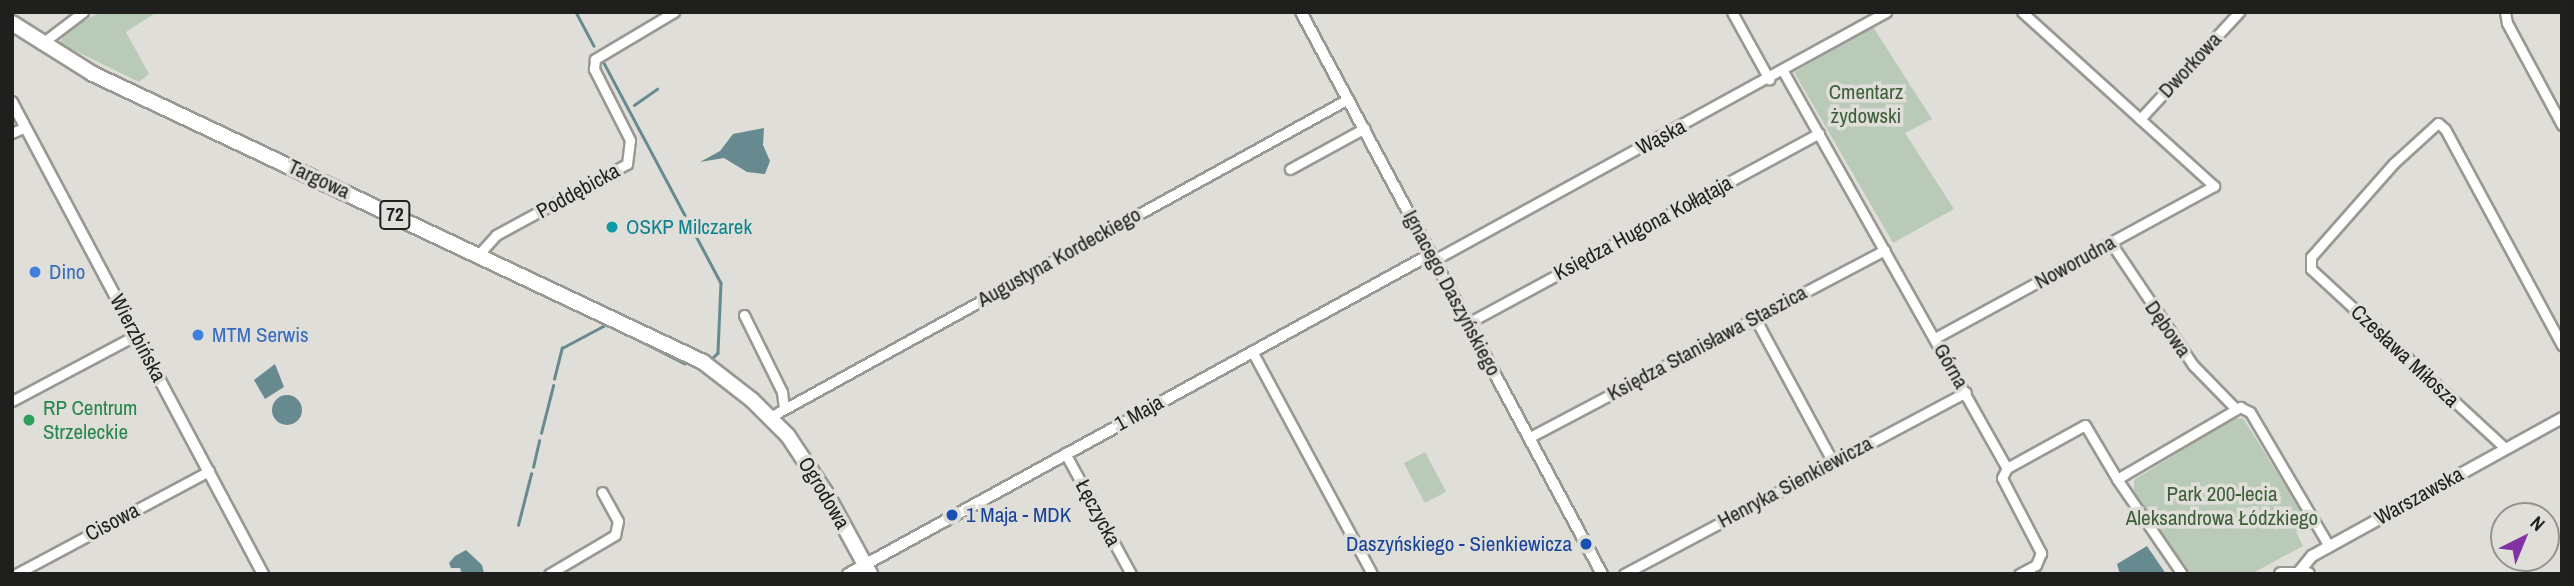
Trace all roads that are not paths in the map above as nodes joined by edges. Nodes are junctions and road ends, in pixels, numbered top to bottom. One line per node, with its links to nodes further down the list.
1 (83, 12): 10 (street)
2 (674, 12): 24 (street, Poddębicka)
3 (1301, 12): 13 (street, Ignacego Daszyńskiego)
4 (1732, 12): 12 (street)
5 (1886, 12): 11 (street, Wąska)
6 (2022, 12): 15 (street)
7 (2239, 12): 15 (street, Dworkowa)
8 (2505, 12): 16 (street)
9 (12, 23): 10 (main road, Targowa / 72)
10 (41, 44): 24 (main road, Targowa / 72)
11 (1783, 71): 12 (street, Wąska); 20 (street, Górna)
12 (1769, 79): 25 (street, Wąska)
13 (1348, 99): 18 (street, Ignacego Daszyńskiego); 35 (street, Augustyna Kordeckiego)
14 (12, 102): 17 (street, Wierzbińska)
15 (2140, 119): 22 (street, Noworudna)
16 (2562, 125)
17 (25, 127): 19 (street); 29 (street, Wierzbińska)
18 (1364, 128): 21 (street); 25 (street, Ignacego Daszyńskiego)
19 (12, 134)
20 (1819, 134): 23 (street, Górna); 28 (street, Księdza Hugona Kołłątaja)
21 (1290, 169)
22 (2111, 243): 30 (street, Noworudna); 36 (street, Dębowa)
23 (1885, 250): 27 (street, Księdza Stanisława Staszica); 30 (street, Górna)
24 (479, 254): 37 (main road, Targowa / 72)
25 (1432, 257): 28 (street, Ignacego Daszyńskiego); 32 (street, 1 Maja)
26 (744, 315): 35 (street)
27 (1755, 318): 39 (street, Księdza Stanisława Staszica); 42 (street)
28 (1468, 323): 39 (street, Ignacego Daszyńskiego)
29 (136, 335): 34 (street); 44 (street, Wierzbińska)
30 (1935, 338): 33 (street, Górna)
31 (2562, 345): 40 (street, Czesława Miłosza)
32 (1252, 351): 41 (street, 1 Maja); 55 (street)
33 (1966, 392): 42 (street, Henryka Sienkiewicza); 43 (street, Górna)
34 (12, 401)
35 (784, 408): 37 (street, Augustyna Kordeckiego)
36 (2235, 408): 45 (street); 47 (street, Dębowa)
37 (770, 417): 48 (main road, Ogrodowa / 72)
38 (2562, 418): 40 (street, Warszawska)
39 (1530, 437): 56 (street, Ignacego Daszyńskiego)
40 (2505, 448): 47 (street, Warszawska)
41 (1065, 453): 48 (street, 1 Maja); 54 (street, Łęczycka)
42 (1833, 461): 57 (street, Henryka Sienkiewicza)
43 (2007, 468): 45 (street); 58 (street, Górna)
44 (209, 471): 50 (street, Cisowa); 51 (street, Wierzbińska)
45 (2117, 479): 59 (street)
46 (602, 492): 52 (street)
47 (2329, 546): 49 (street, Warszawska)
48 (868, 569): 53 (street, 1 Maja)
49 (2304, 573): 60 (main road, Warszawska)
50 (16, 574)
51 (263, 574)
52 (549, 574)
53 (848, 574)
54 (1130, 574)
55 (1372, 574)
56 (1602, 574)
57 (1624, 574)
58 (2019, 574)
59 (2182, 574)
60 (2281, 574)

